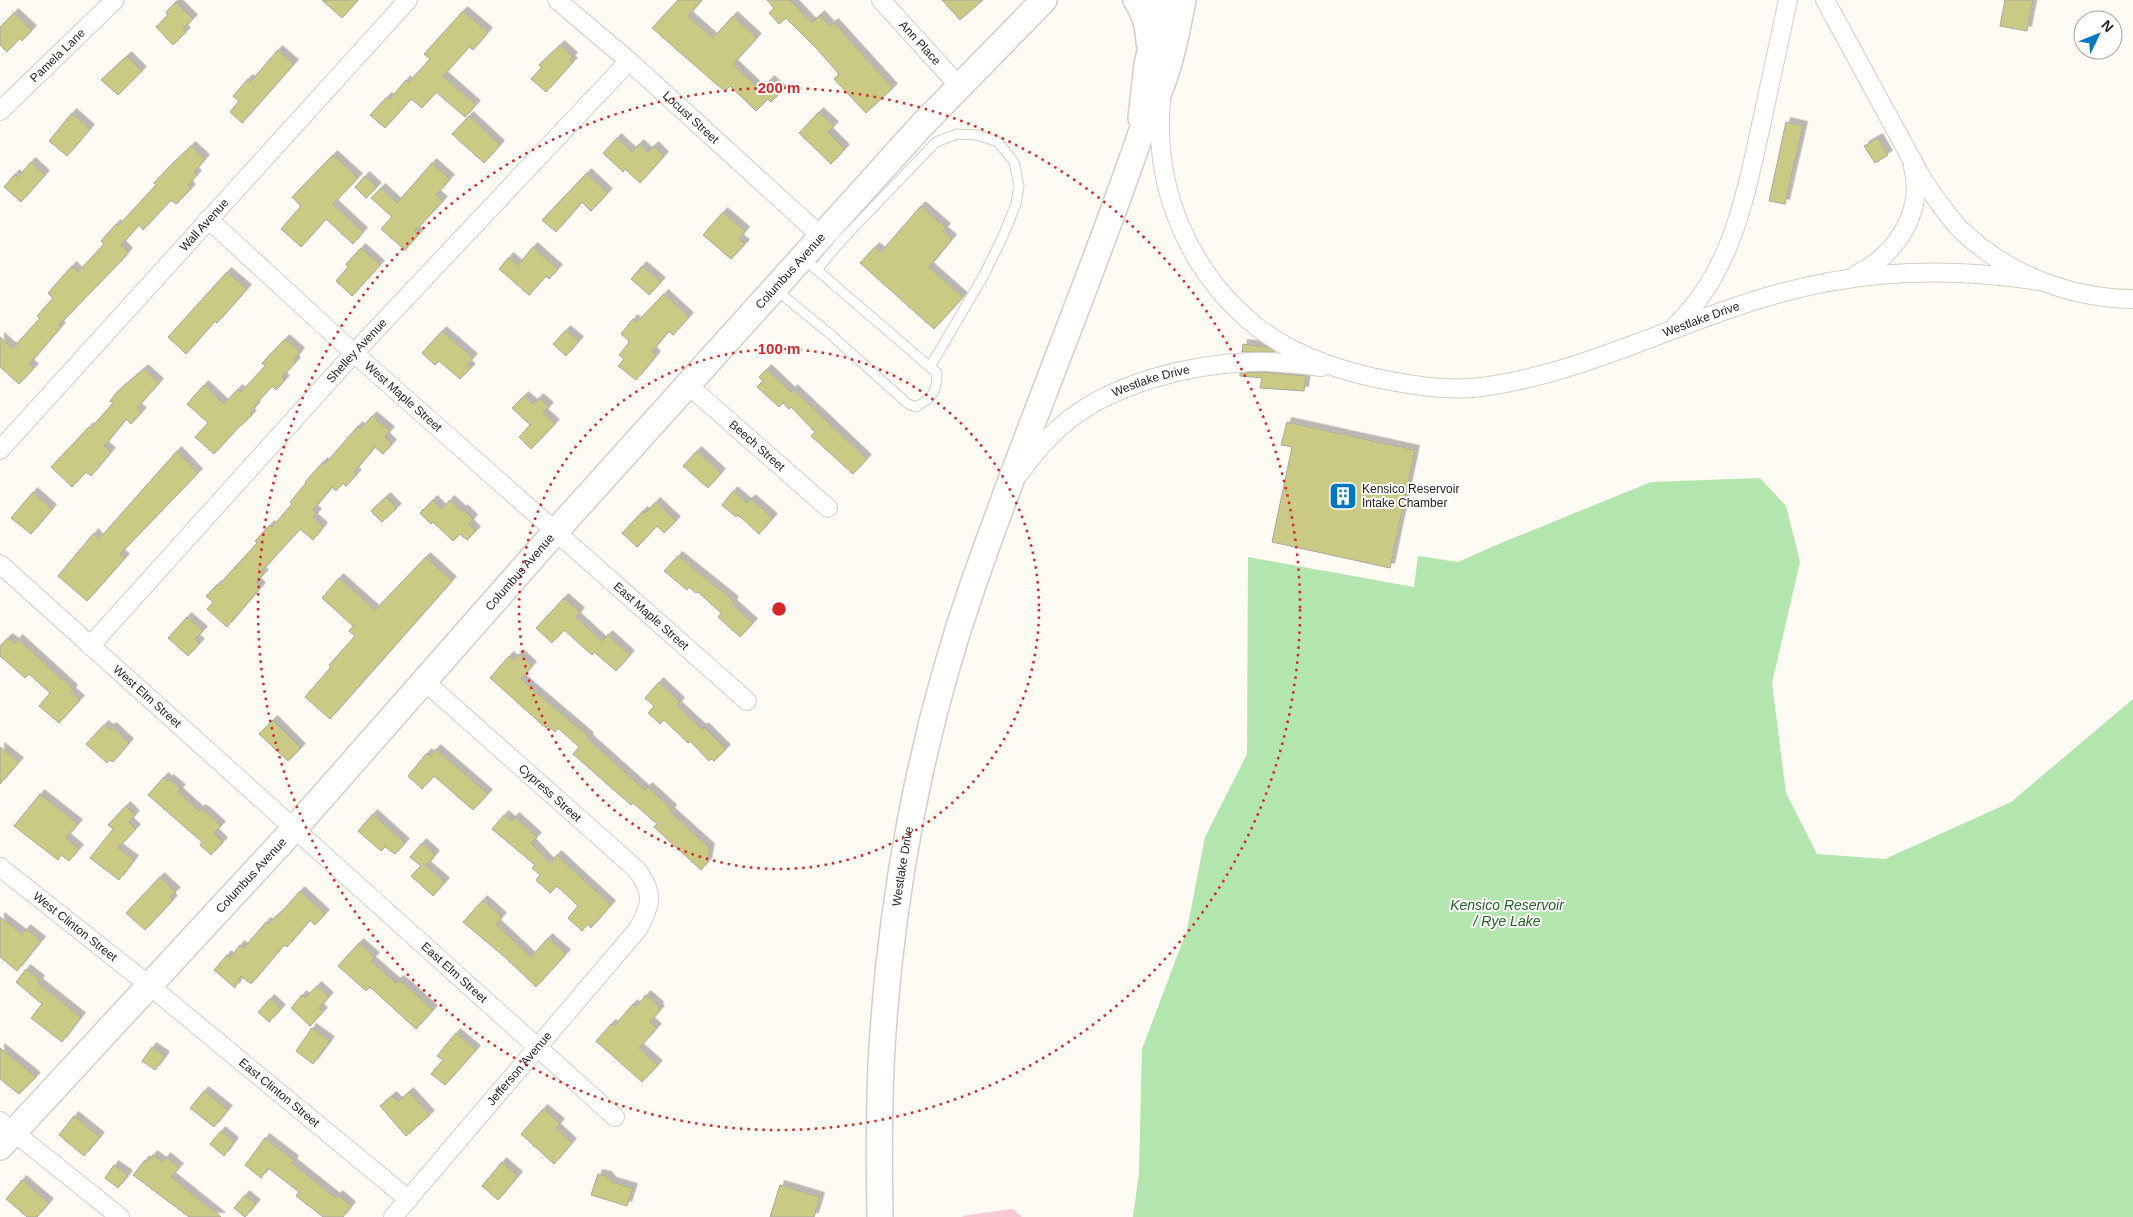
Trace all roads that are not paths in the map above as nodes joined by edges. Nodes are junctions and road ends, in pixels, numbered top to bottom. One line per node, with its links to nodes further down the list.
1 (115, 0): 15 (street, Pamela Lane)
2 (408, 0): 17 (street, Wall Avenue)
3 (557, 0): 12 (street, Locust Street)
4 (881, 0): 14 (street, Ann Place)
5 (1057, 0): 11 (street, Columbus Avenue)
6 (1136, 0): 13 (street)
7 (1163, 0): 13 (street)
8 (1184, 0): 13 (street)
9 (1788, 0): 24 (street)
10 (1825, 0): 16 (street, Westlake Drive)
11 (1036, 8): 14 (street, Columbus Avenue)
12 (629, 61): 18 (street, Locust Street); 25 (street, Shelley Avenue)
13 (1157, 67): 27 (street, Westlake Drive); 31 (street, Westlake Drive)
14 (959, 86): 18 (street, Columbus Avenue)
15 (0, 111)
16 (1908, 152): 20 (street); 21 (street, Westlake Drive)
17 (208, 219): 25 (street, West Maple Street); 29 (street, Wall Avenue)
18 (822, 237): 19 (street, Columbus Avenue)
19 (810, 264): 22 (street, Columbus Avenue); 26 (lane); 26 (lane)
20 (1852, 277): 21 (street, Westlake Drive); 24 (street, Westlake Drive)
21 (2039, 281): 23 (street, Westlake Drive)
22 (775, 289): 26 (lane); 28 (street, Columbus Avenue)
23 (2133, 299)
24 (1671, 330): 27 (street, Westlake Drive)
25 (354, 352): 32 (street, West Maple Street); 34 (street, Shelley Avenue)
26 (930, 367)
27 (1368, 377): 31 (street, Westlake Drive)
28 (688, 384): 30 (street, Beech Street); 32 (street, Columbus Avenue)
29 (0, 450)
30 (828, 508)
31 (995, 525): 47 (street, Westlake Drive)
32 (556, 531): 35 (street, Columbus Avenue); 36 (street, East Maple Street)
33 (0, 564): 34 (street, West Elm Street)
34 (90, 646): 37 (street, West Elm Street)
35 (423, 680): 37 (street, Columbus Avenue); 39 (street, Cypress Street)
36 (747, 701)
37 (294, 829): 40 (street, Columbus Avenue); 41 (street, East Elm Street)
38 (0, 867): 40 (street, West Clinton Street)
39 (644, 919): 41 (street, Jefferson Avenue)
40 (150, 986): 43 (street, Columbus Avenue); 44 (street, East Clinton Street)
41 (536, 1047): 42 (street, East Elm Street); 44 (street, Jefferson Avenue)
42 (615, 1117)
43 (5, 1134): 45 (street)
44 (408, 1199): 46 (street, Jefferson Avenue)
45 (120, 1217)
46 (393, 1217)
47 (880, 1217)

